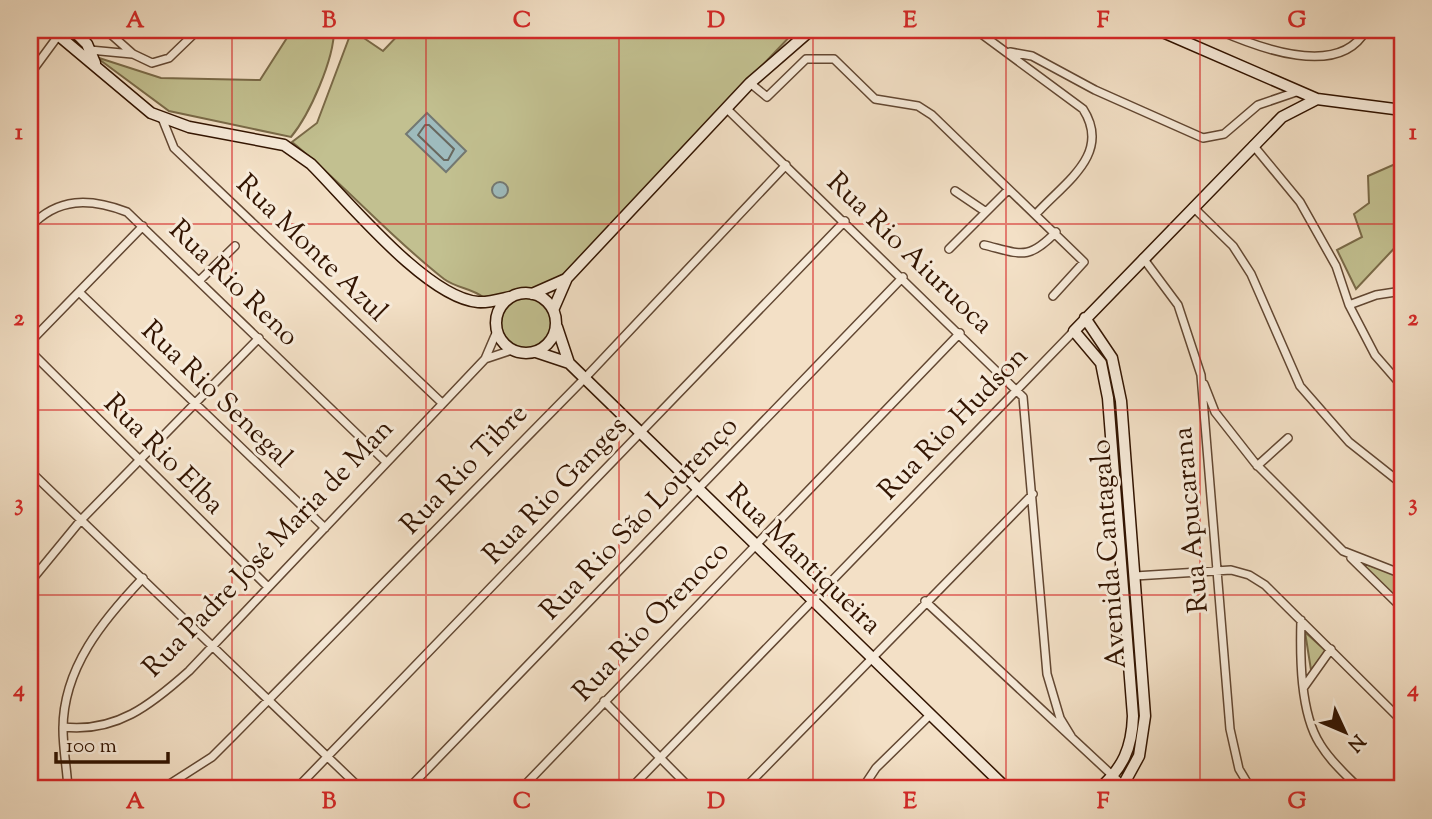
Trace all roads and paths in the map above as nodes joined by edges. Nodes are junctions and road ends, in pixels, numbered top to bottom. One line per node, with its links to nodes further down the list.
1 (73, 30): 10 (street)
2 (106, 30): 13 (street)
3 (198, 30): 13 (street)
4 (810, 30): 16 (street)
5 (976, 30): 12 (street)
6 (1158, 30): 17 (street)
7 (1218, 30): 8 (street)
8 (1366, 30)
9 (55, 33): 11 (street); 15 (street)
10 (90, 50): 11 (street); 13 (street); 14 (street)
11 (77, 52): 14 (street)
12 (1010, 52): 17 (street); 29 (street)
13 (133, 54)
14 (95, 63): 21 (street)
15 (30, 74)
16 (750, 83): 19 (street); 25 (street)
17 (1299, 91): 18 (street)
18 (1317, 99): 20 (street); 23 (street, Rua Rio Hudson)
19 (726, 108): 24 (street, Rua Rio Aiuruoca); 39 (street)
20 (1400, 110): 22 (street)
21 (162, 118): 46 (street); 67 (street, Rua Monte Azul)
22 (1402, 124)
23 (1253, 145): 27 (street, Rua Rio Hudson); 47 (street)
24 (786, 165): 30 (street, Rua Rio Aiuruoca); 63 (street, Rua Rio Tibre)
25 (1008, 190): 28 (street); 29 (street)
26 (955, 191): 28 (street)
27 (1193, 207): 37 (street, Rua Rio Hudson); 74 (street)
28 (986, 212): 36 (street)
29 (1036, 214): 33 (street)
30 (845, 221): 38 (street, Rua Rio Aiuruoca); 68 (street, Rua Rio Ganges)
31 (143, 226): 32 (street, Rua Rio Reno); 40 (street, Rua Rio Reno); 42 (street)
32 (30, 227)
33 (1056, 232): 34 (street); 44 (street)
34 (984, 245)
35 (235, 246): 40 (street)
36 (950, 249)
37 (1143, 258): 49 (street, Rua Rio Hudson); 62 (street, Rua Apucarana)
38 (903, 277): 54 (street, Rua Rio Aiuruoca); 75 (street, Rua Rio São Lourenço)
39 (566, 278): 43 (street); 48 (street)
40 (200, 281): 55 (street, Rua Rio Reno)
41 (1402, 291): 47 (street)
42 (79, 292): 56 (street); 66 (street, Rua Rio Senegal)
43 (531, 294): 45 (street); 48 (street)
44 (1054, 296)
45 (510, 297): 46 (street); 50 (street)
46 (478, 302): 50 (street)
47 (1349, 305): 64 (street)
48 (554, 308): 51 (street)
49 (1086, 318): 53 (street, Rua Rio Hudson); 83 (street, Avenida Cantagalo)
50 (496, 319): 52 (street)
51 (557, 325): 59 (street); 61 (street, Rua Mantiqueira)
52 (498, 331): 57 (street); 60 (street, Rua Padre José Maria de Man)
53 (1074, 331): 65 (street, Rua Rio Hudson); 103 (street, Avenida Cantagalo)
54 (960, 333): 65 (street, Rua Rio Aiuruoca); 79 (street, Rua Rio Orenoco)
55 (259, 338): 66 (street); 71 (street, Rua Rio Reno)
56 (30, 342)
57 (512, 350): 59 (street); 60 (street, Rua Padre José Maria de Man)
58 (30, 351): 70 (street, Rua Rio Elba)
59 (536, 352): 61 (street, Rua Mantiqueira)
60 (485, 359): 67 (street, Rua Padre José Maria de Man)
61 (569, 363): 63 (street, Rua Mantiqueira)
62 (1201, 375): 72 (street); 81 (street, Rua Apucarana)
63 (584, 378): 68 (street, Rua Mantiqueira); 95 (street, Rua Rio Tibre)
64 (1402, 386)
65 (1018, 390): 76 (street, Rua Rio Aiuruoca); 88 (street, Rua Rio Hudson)
66 (193, 403): 70 (street); 78 (street, Rua Rio Senegal)
67 (442, 403): 71 (street, Rua Padre José Maria de Man)
68 (640, 433): 75 (street, Rua Mantiqueira); 101 (street, Rua Rio Ganges)
69 (1288, 438): 72 (street)
70 (138, 460): 77 (street); 86 (street, Rua Rio Elba)
71 (386, 462): 78 (street, Rua Padre José Maria de Man)
72 (1257, 466): 80 (street)
73 (30, 471): 77 (street)
74 (1402, 484)
75 (697, 491): 79 (street, Rua Mantiqueira); 109 (street, Rua Rio São Lourenço)
76 (1033, 494): 87 (street); 100 (street, Rua Rio Aiuruoca)
77 (81, 520): 84 (street); 85 (street)
78 (325, 528): 86 (street, Rua Padre José Maria de Man)
79 (756, 546): 88 (street, Rua Mantiqueira); 96 (street, Rua Rio Orenoco)
80 (1343, 551): 82 (street); 89 (street)
81 (1219, 571): 83 (street); 90 (street); 117 (street, Rua Apucarana)
82 (1402, 574)
83 (1135, 576): 104 (street, Avenida Cantagalo)
84 (143, 578): 91 (street); 99 (street)
85 (30, 582)
86 (268, 587): 91 (street, Rua Padre José Maria de Man)
87 (925, 601): 93 (street); 100 (street)
88 (813, 603): 93 (street, Rua Mantiqueira); 102 (street, Rua Rio Hudson)
89 (1402, 608)
90 (1301, 620): 92 (street); 94 (street)
91 (213, 647): 95 (street); 99 (street, Rua Padre José Maria de Man)
92 (1331, 649): 94 (street); 98 (street)
93 (872, 658): 97 (street, Rua Mantiqueira); 113 (street)
94 (1304, 688): 118 (street)
95 (268, 701): 101 (street); 106 (street, Rua Rio Tibre)
96 (604, 701): 102 (street); 110 (street, Rua Rio Orenoco)
97 (929, 716): 114 (street); 115 (street, Rua Mantiqueira)
98 (1402, 721)
99 (63, 727): 105 (street)
100 (1071, 736): 103 (street)
101 (329, 758): 107 (street, Rua Rio Ganges); 108 (street)
102 (660, 758): 111 (street, Rua Rio Hudson); 112 (street)
103 (1114, 776): 104 (street); 116 (street, Avenida Cantagalo)
104 (1124, 788)
105 (68, 789)
106 (162, 789)
107 (296, 789)
108 (361, 789)
109 (408, 789)
110 (521, 789)
111 (630, 789)
112 (691, 789)
113 (744, 789)
114 (862, 789)
115 (1007, 789)
116 (1099, 789)
117 (1251, 789)
118 (1360, 789)

